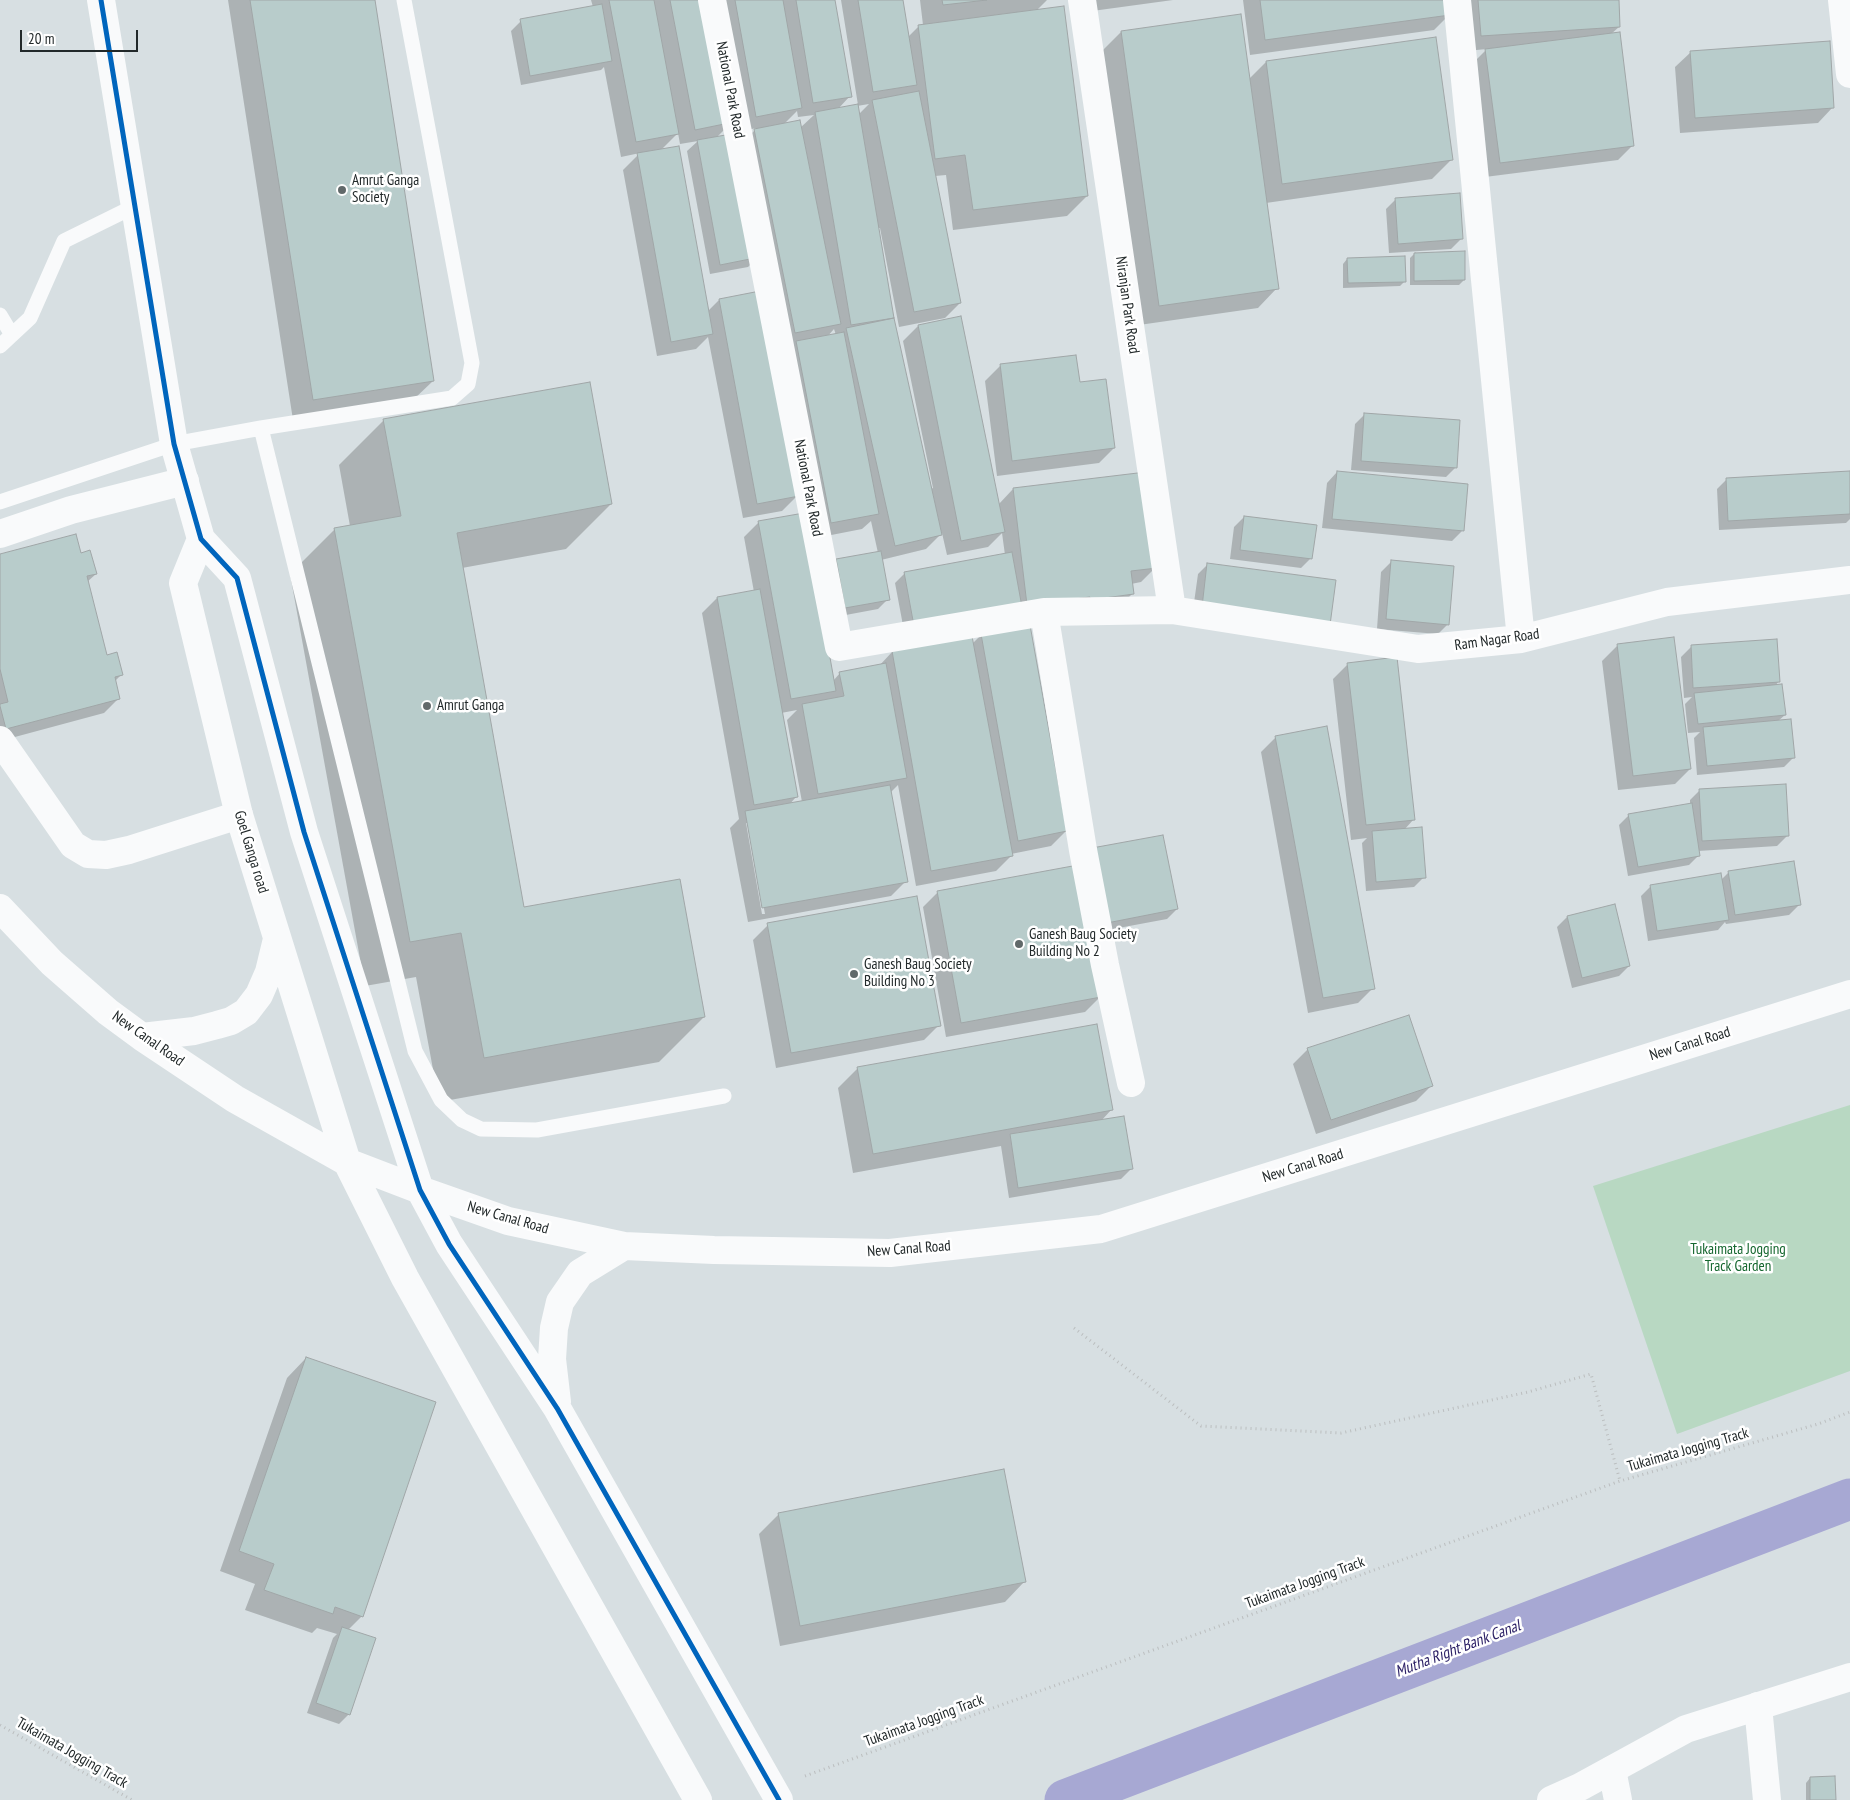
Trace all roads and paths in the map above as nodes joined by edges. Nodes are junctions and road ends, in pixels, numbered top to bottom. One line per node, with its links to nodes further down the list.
1 (101, 0): 8 (street)
2 (404, 0): 12 (lane)
3 (712, 0): 20 (street, National Park Road)
4 (1082, 0): 19 (street, Niranjan Park Road)
5 (1457, 0): 21 (street)
6 (1842, 0): 7 (street)
7 (1850, 74)
8 (135, 206): 10 (lane); 13 (street)
9 (0, 315): 10 (lane)
10 (12, 335): 11 (lane)
11 (0, 346)
12 (261, 428): 13 (lane); 29 (lane)
13 (174, 444): 14 (street); 15 (lane)
14 (185, 480): 16 (street); 17 (street)
15 (0, 502)
16 (0, 534)
17 (201, 539): 23 (street, Goel Ganga road); 31 (street)
18 (1850, 580): 21 (street, Ram Nagar Road)
19 (1172, 610): 20 (street, National Park Road); 21 (street, Ram Nagar Road)
20 (1044, 612): 28 (street)
21 (1521, 639)
22 (0, 740): 23 (street)
23 (239, 815): 25 (street, Goel Ganga road)
24 (0, 908): 27 (street, New Canal Road)
25 (277, 938): 27 (street); 30 (street, Goel Ganga road)
26 (1850, 994): 32 (street, New Canal Road)
27 (142, 1037): 30 (street, New Canal Road)
28 (1131, 1083)
29 (724, 1096)
30 (347, 1162): 31 (street, New Canal Road); 43 (street, Goel Ganga road)
31 (420, 1190): 32 (street, New Canal Road); 34 (street)
32 (624, 1246): 34 (street)
33 (1074, 1328): 36 (path)
34 (557, 1408): 41 (street)
35 (1850, 1412): 36 (path, Tukaimata Jogging Track)
36 (1620, 1481): 41 (path, Tukaimata Jogging Track)
37 (1850, 1677): 38 (street)
38 (1758, 1706): 40 (street); 46 (street)
39 (0, 1724): 42 (path, Tukaimata Jogging Track)
40 (1612, 1770): 44 (street); 45 (street)
41 (776, 1794)
42 (132, 1800)
43 (698, 1800)
44 (1551, 1800)
45 (1618, 1800)
46 (1768, 1800)

